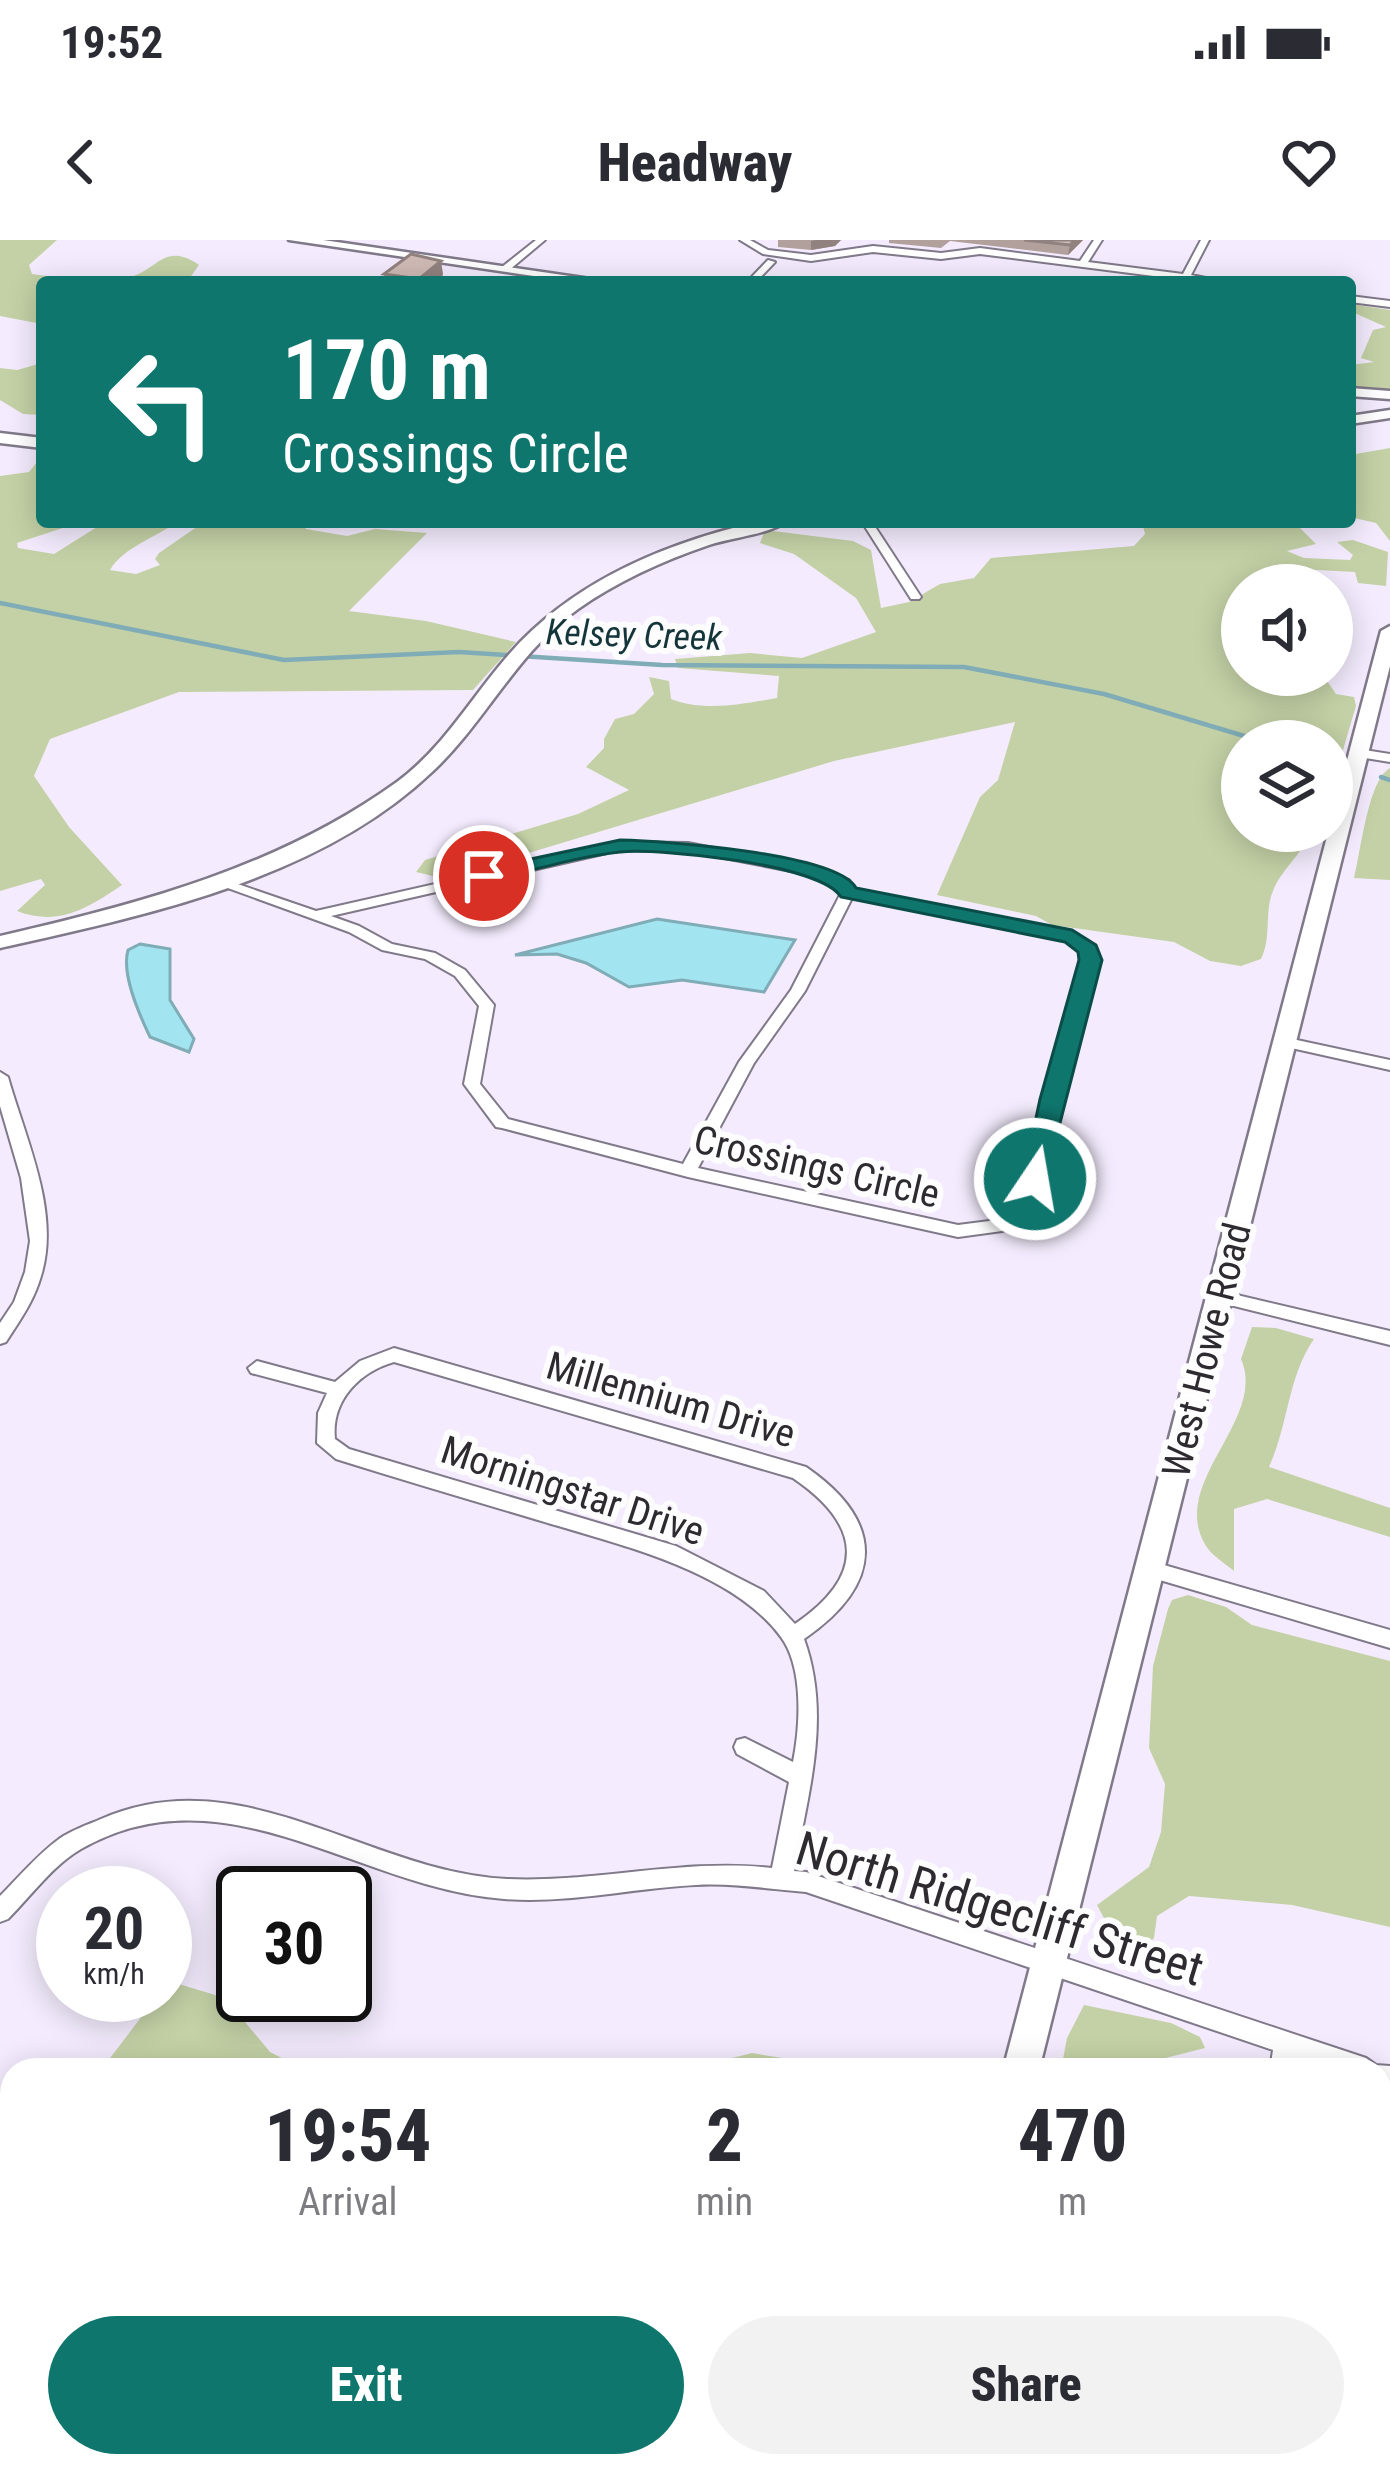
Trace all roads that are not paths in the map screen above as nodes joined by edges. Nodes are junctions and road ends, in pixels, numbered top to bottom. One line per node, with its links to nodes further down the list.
1 (295, 240): 9 (street)
2 (541, 240): 9 (street)
3 (744, 240): 8 (street)
4 (1098, 240): 8 (street)
5 (1205, 240): 13 (street)
6 (771, 262): 11 (street)
7 (784, 264): 12 (street)
8 (1083, 264): 13 (street)
9 (505, 268): 10 (street)
10 (562, 276)
11 (757, 276)
12 (772, 276)
13 (1186, 276)
14 (1356, 300): 15 (street)
15 (1390, 304)
16 (1356, 392): 17 (street)
17 (1390, 395)
18 (1390, 414): 19 (street)
19 (1356, 419)
20 (0, 439): 21 (street)
21 (36, 442)
22 (734, 528): 28 (street)
23 (872, 528): 24 (street)
24 (915, 597)
25 (1390, 631): 26 (street, West Howe Road)
26 (1358, 753): 27 (street); 32 (street, West Howe Road)
27 (1390, 758)
28 (221, 883): 30 (street, Crossings Circle); 31 (street)
29 (848, 893): 30 (street, Crossings Circle); 35 (street); 35 (street, Crossings Circle)
30 (313, 916): 35 (street, Crossings Circle)
31 (0, 942)
32 (1283, 1042): 33 (street); 36 (street, West Howe Road)
33 (1390, 1065)
34 (0, 1077): 37 (street)
35 (688, 1171)
36 (1220, 1297): 38 (street); 41 (street, West Howe Road)
37 (0, 1337)
38 (1390, 1339)
39 (257, 1369): 40 (street)
40 (340, 1390): 42 (street, Morningstar Drive); 42 (street, Millennium Drive)
41 (1150, 1569): 43 (street); 48 (street, West Howe Road)
42 (793, 1636): 45 (street)
43 (1390, 1639)
44 (745, 1747): 45 (street)
45 (800, 1777): 46 (street)
46 (781, 1880): 47 (street, North Ridgecliff Street); 48 (street, North Ridgecliff Street)
47 (0, 1911)
48 (1048, 1964): 49 (street, North Ridgecliff Street); 50 (street, West Howe Road)
49 (1286, 2043): 51 (street); 52 (street, North Ridgecliff Street)
50 (1024, 2058)
51 (1284, 2058)
52 (1330, 2058)

